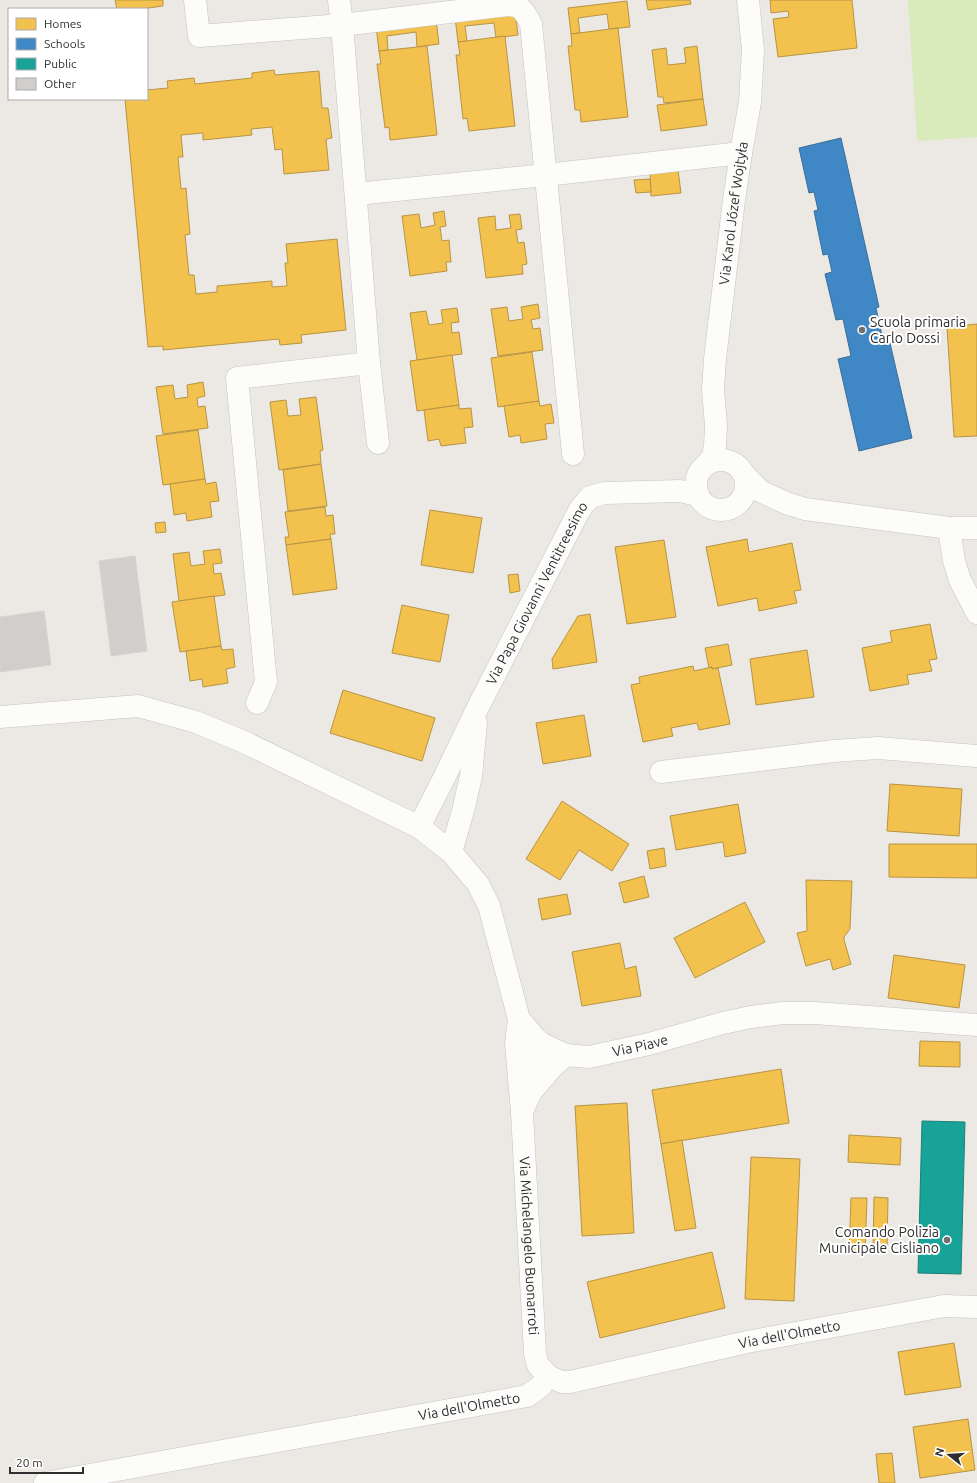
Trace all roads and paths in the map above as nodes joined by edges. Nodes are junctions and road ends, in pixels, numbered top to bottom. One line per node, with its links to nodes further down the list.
1 (195, 0): 5 (street)
2 (339, 0): 5 (street)
3 (748, 0): 6 (street, Via Karol Józef Wojtyła)
4 (528, 3): 5 (street); 7 (street)
5 (342, 25): 8 (street)
6 (741, 153): 7 (street); 10 (street, Via Karol Józef Wojtyła)
7 (546, 175): 8 (street); 12 (street)
8 (356, 194): 9 (street)
9 (369, 363): 11 (street); 20 (street)
10 (716, 426): 13 (street, Via Karol Józef Wojtyła); 14 (street, Via Karol Józef Wojtyła)
11 (378, 443)
12 (573, 454)
13 (737, 467): 14 (street); 15 (street); 16 (street)
14 (695, 482): 15 (street); 21 (street, Via Papa Giovanni Ventitreesimo)
15 (743, 498): 16 (street)
16 (786, 503): 17 (street)
17 (949, 528): 18 (street); 19 (street)
18 (977, 528)
19 (977, 613)
20 (257, 703)
21 (478, 707): 25 (street, Via Papa Giovanni Ventitreesimo); 26 (street, Via Papa Giovanni Ventitreesimo)
22 (0, 717): 25 (street, Via Piave)
23 (977, 756): 24 (street)
24 (661, 772)
25 (426, 832): 26 (street, Via Piave)
26 (451, 852): 27 (street, Via Piave)
27 (519, 1019): 29 (street, Via Piave); 31 (street, Via Michelangelo Buonarroti)
28 (977, 1025): 30 (street, Via Piave)
29 (536, 1038): 30 (street, Via Piave); 31 (street, Via Michelangelo Buonarroti)
30 (566, 1055): 31 (street)
31 (526, 1102): 33 (street, Via Michelangelo Buonarroti)
32 (977, 1307): 33 (street, Via dell'Olmetto)
33 (548, 1376): 34 (street, Via dell'Olmetto)
34 (45, 1483)

